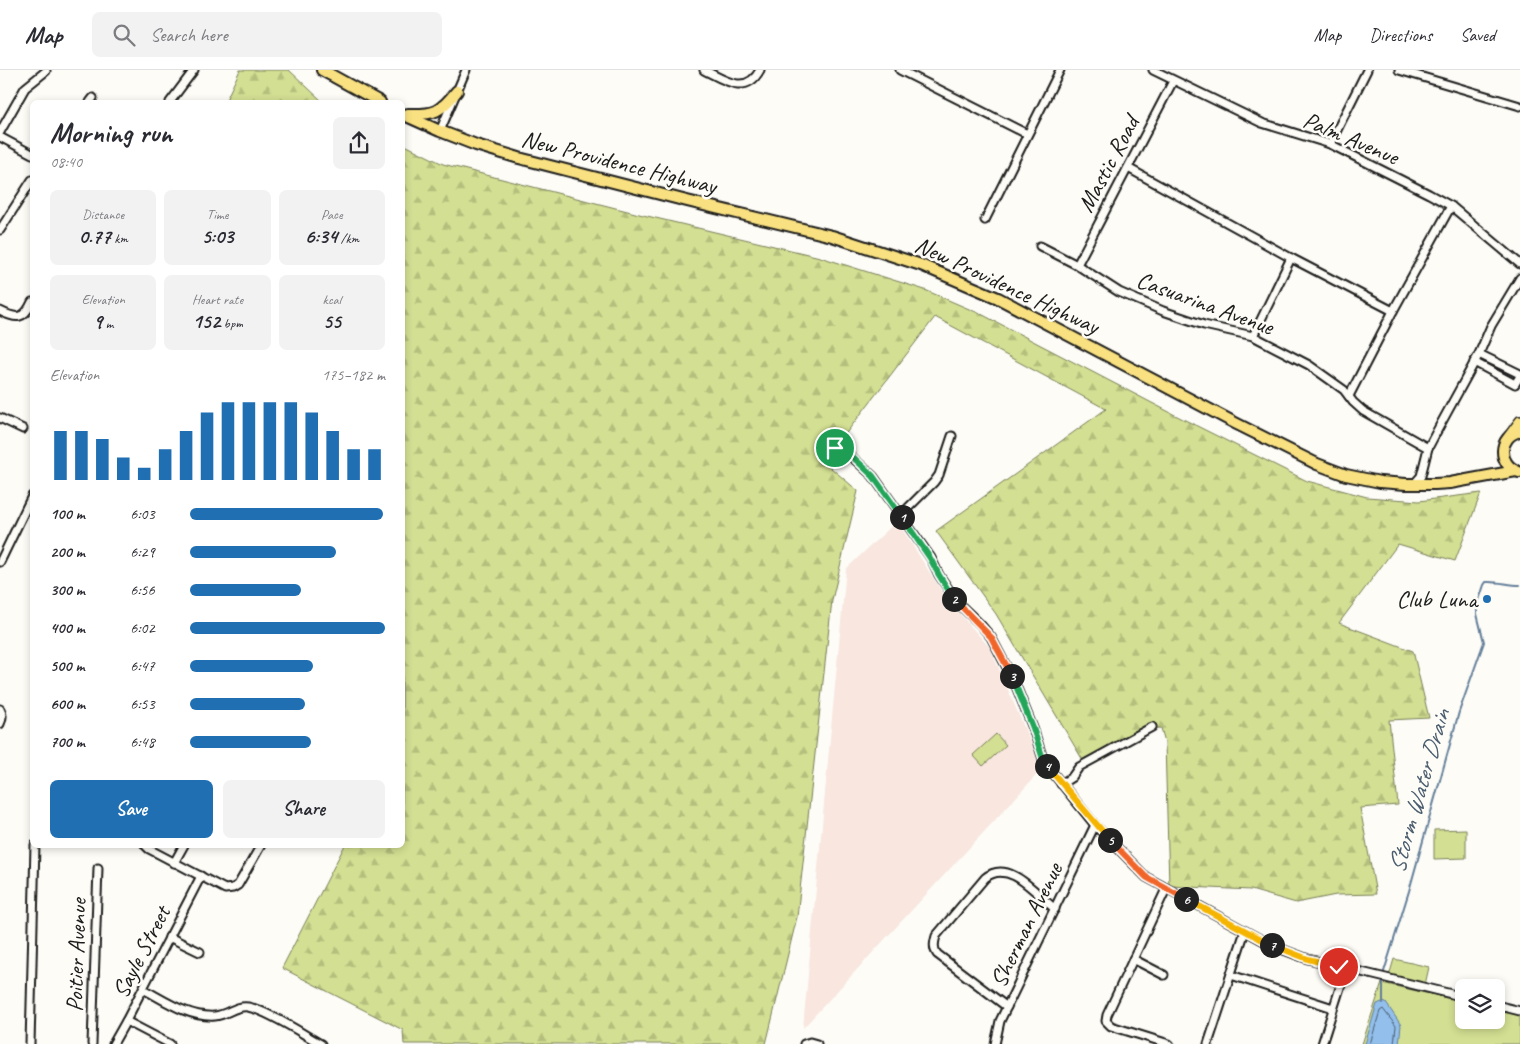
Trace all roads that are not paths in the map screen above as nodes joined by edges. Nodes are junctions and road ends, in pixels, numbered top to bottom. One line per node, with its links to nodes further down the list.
1 (194, 70): 14 (street)
2 (322, 70): 15 (highway)
3 (466, 70): 13 (street)
4 (704, 70): 5 (street)
5 (760, 70)
6 (900, 70): 21 (street)
7 (1060, 70): 21 (street)
8 (1153, 70): 12 (street, Palm Avenue)
9 (1367, 70): 23 (street)
10 (1399, 70): 16 (street)
11 (46, 71): 20 (street)
12 (1174, 81): 23 (street, Palm Avenue); 25 (street, Mastic Road)
13 (456, 91): 17 (highway); 19 (street)
14 (172, 100)
15 (376, 100)
16 (1520, 106)
17 (405, 114)
18 (405, 115): 19 (highway, New Providence Highway)
19 (440, 131): 55 (highway, New Providence Highway)
20 (0, 132)
21 (1027, 134): 28 (street)
22 (0, 137): 24 (street)
23 (1330, 144): 27 (street, Palm Avenue)
24 (30, 153)
25 (1128, 168): 31 (street); 33 (street, Mastic Road)
26 (30, 183): 29 (street)
27 (1450, 206): 32 (street, Palm Avenue); 37 (street)
28 (985, 220)
29 (0, 230)
30 (1040, 246): 33 (street, Casuarina Avenue)
31 (1291, 258): 37 (street); 38 (street)
32 (1520, 264)
33 (1077, 265): 38 (street, Casuarina Avenue)
34 (1520, 278): 39 (street)
35 (30, 306): 36 (street)
36 (0, 311)
37 (1393, 311): 42 (street)
38 (1253, 336): 42 (street, Casuarina Avenue)
39 (1479, 354): 40 (street); 41 (street)
40 (1474, 362): 41 (street); 50 (street)
41 (1520, 375)
42 (1349, 396): 50 (street, Casuarina Avenue)
43 (0, 418): 45 (street)
44 (1520, 421): 48 (main road)
45 (22, 429)
46 (1520, 431): 48 (highway)
47 (952, 436): 58 (street)
48 (1509, 436): 51 (highway)
49 (835, 448): 58 (street)
50 (1428, 448): 53 (street)
51 (1503, 458): 52 (highway); 54 (highway, New Providence Highway)
52 (1518, 471): 54 (highway, New Providence Highway)
53 (1421, 476): 55 (street); 56 (street)
54 (1465, 481): 56 (highway, New Providence Highway)
55 (1414, 484): 56 (highway, New Providence Highway)
56 (1429, 484)
57 (30, 500): 59 (street)
58 (901, 515): 63 (street)
59 (0, 562)
60 (0, 709): 61 (street)
61 (0, 724)
62 (1152, 727): 63 (street)
63 (1061, 784): 64 (street)
64 (1095, 825): 72 (street); 73 (street, Sherman Avenue)
65 (36, 848): 88 (street)
66 (147, 848): 69 (street)
67 (182, 848): 69 (street)
68 (259, 848): 71 (street)
69 (174, 863): 71 (street)
70 (98, 868): 89 (street, Poitier Avenue)
71 (201, 876): 75 (street, Sayle Street)
72 (1166, 889): 74 (street); 77 (street)
73 (1054, 909): 83 (street, Sherman Avenue); 83 (street)
74 (1245, 931): 78 (street); 80 (street)
75 (169, 937): 76 (street); 81 (street, Sayle Street)
76 (200, 952)
77 (1133, 959): 79 (street); 96 (street)
78 (1346, 968): 82 (street); 85 (street)
79 (1164, 975)
80 (1231, 975): 85 (street); 97 (street)
81 (143, 989): 87 (street, Sayle Street); 92 (street)
82 (1455, 995)
83 (1007, 1007): 95 (street, Sherman Avenue)
84 (1505, 1007): 86 (street)
85 (1333, 1008): 98 (street)
86 (1520, 1011)
87 (126, 1021): 90 (street, Sayle Street); 91 (street)
88 (30, 1044)
89 (92, 1044)
90 (113, 1044)
91 (170, 1044)
92 (321, 1044)
93 (804, 1044): 94 (street)
94 (817, 1044)
95 (995, 1044)
96 (1169, 1044)
97 (1208, 1044)
98 (1322, 1044)

